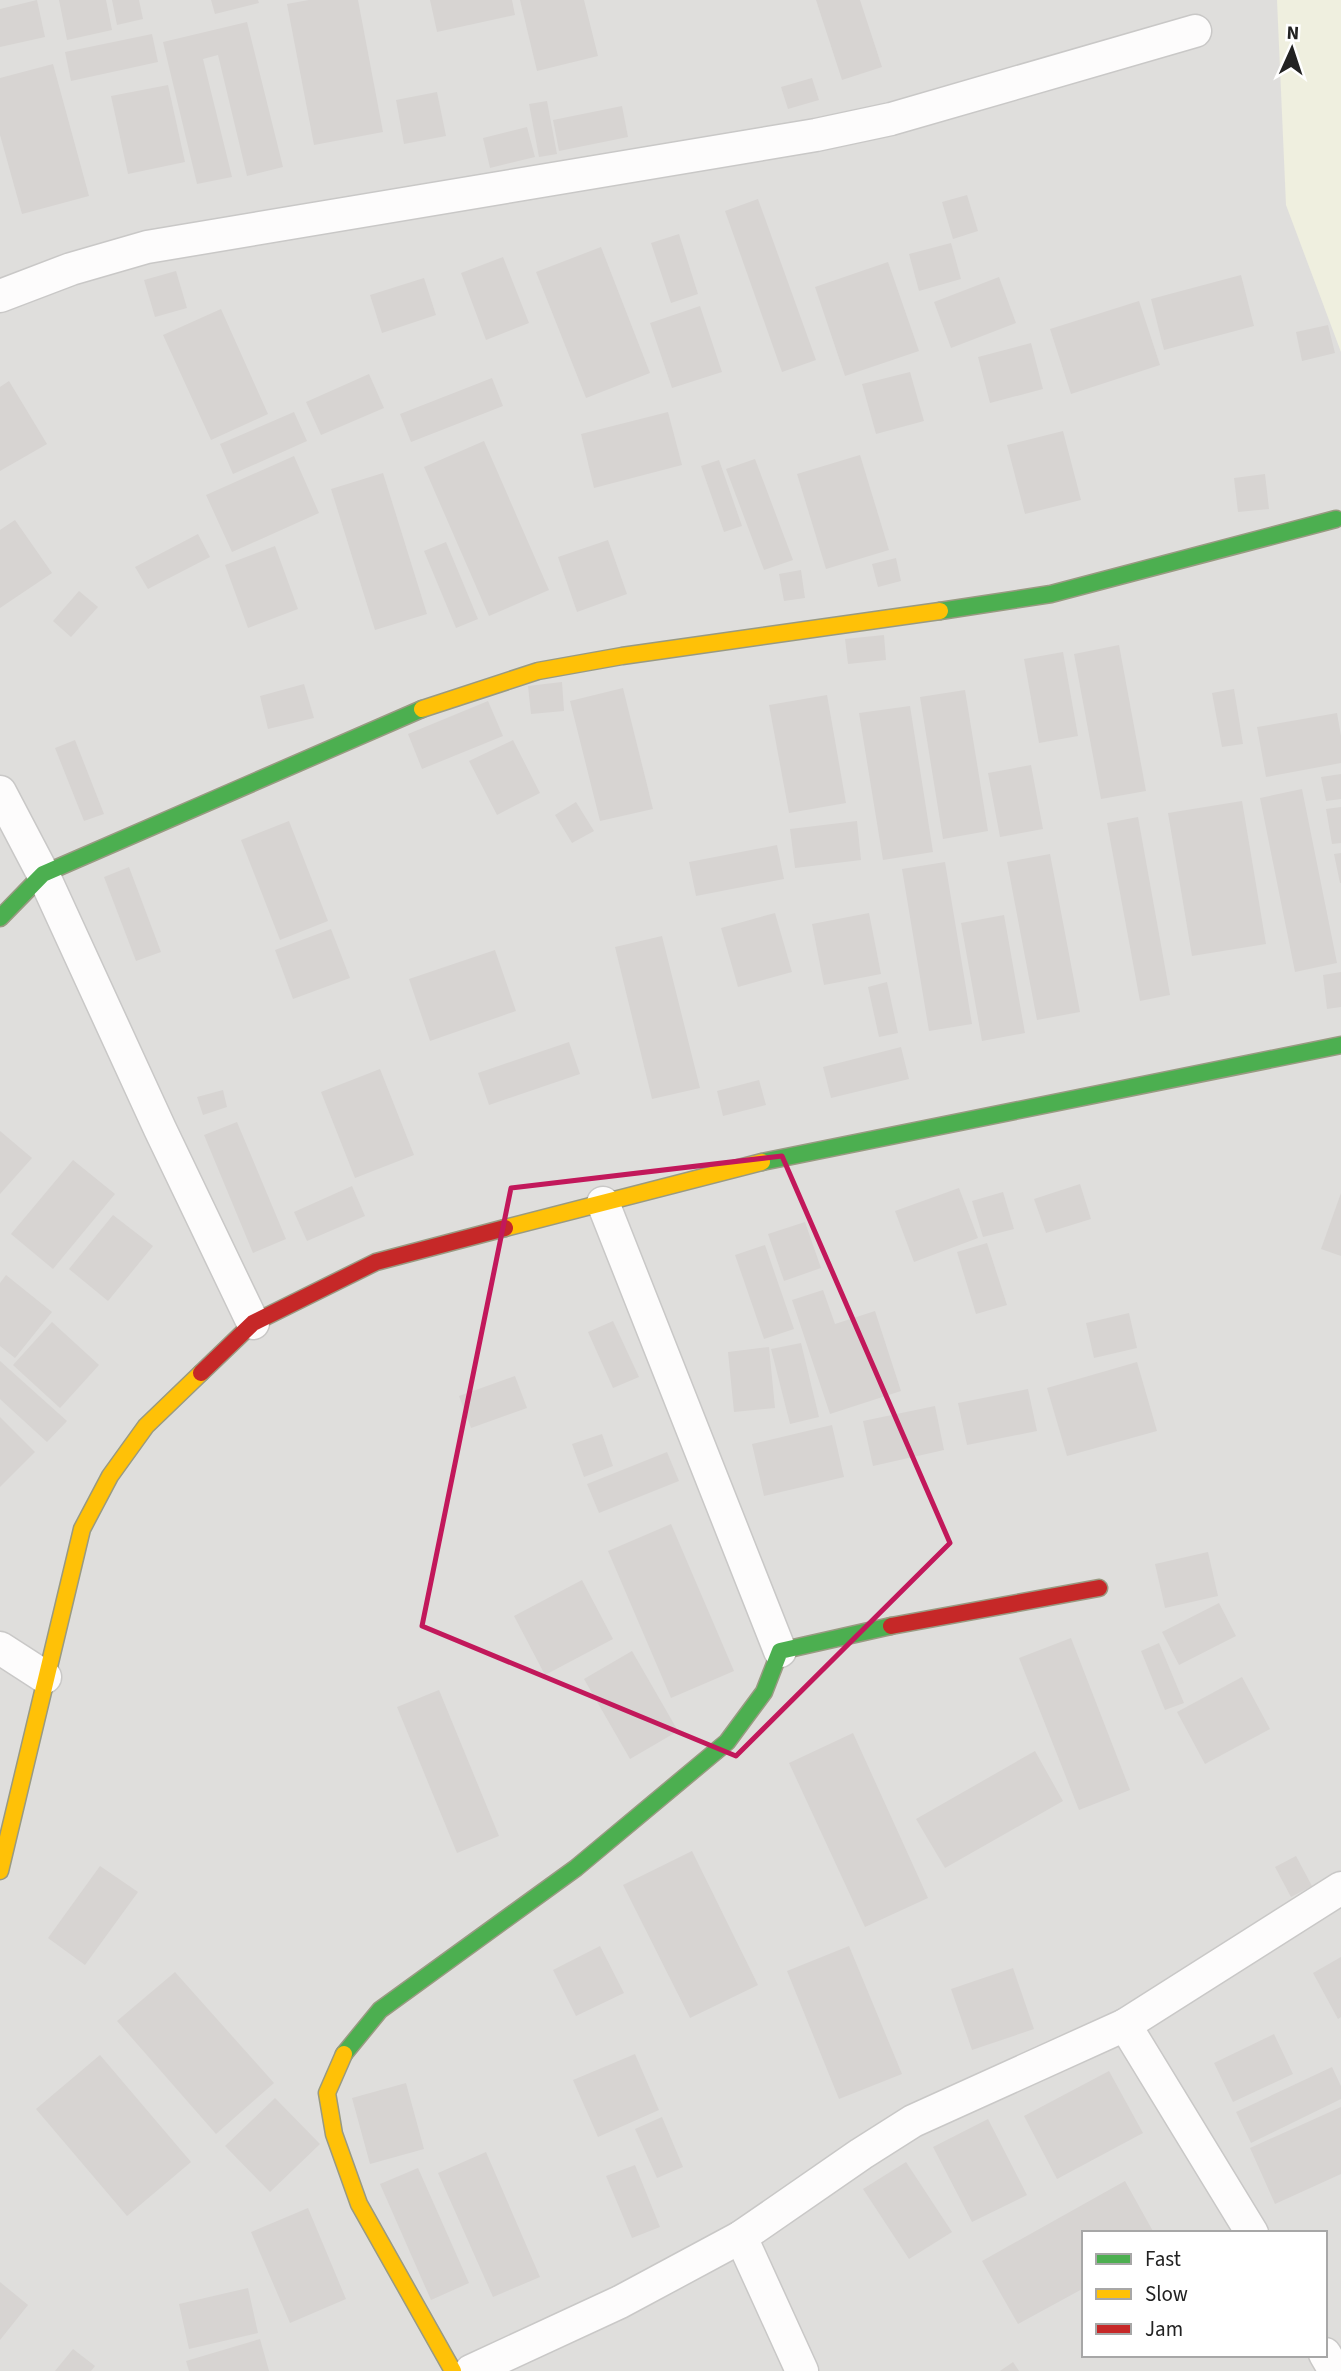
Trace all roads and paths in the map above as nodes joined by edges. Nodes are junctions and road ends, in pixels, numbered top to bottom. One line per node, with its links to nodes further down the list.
1 (1195, 31): 2 (street)
2 (0, 296)
3 (1336, 519): 5 (street)
4 (0, 792): 5 (street)
5 (43, 874): 6 (street); 9 (street)
6 (0, 918)
7 (1341, 1045): 8 (street)
8 (603, 1203): 9 (street); 12 (street)
9 (253, 1323): 13 (street)
10 (1099, 1588): 12 (street)
11 (0, 1648): 13 (street)
12 (780, 1651): 19 (street)
13 (45, 1676): 14 (street)
14 (0, 1871)
15 (1341, 1888): 16 (street)
16 (1125, 2025): 17 (street); 18 (street)
17 (1251, 2231)
18 (741, 2236): 20 (street); 21 (street)
19 (453, 2371)
20 (471, 2371)
21 (802, 2371)

